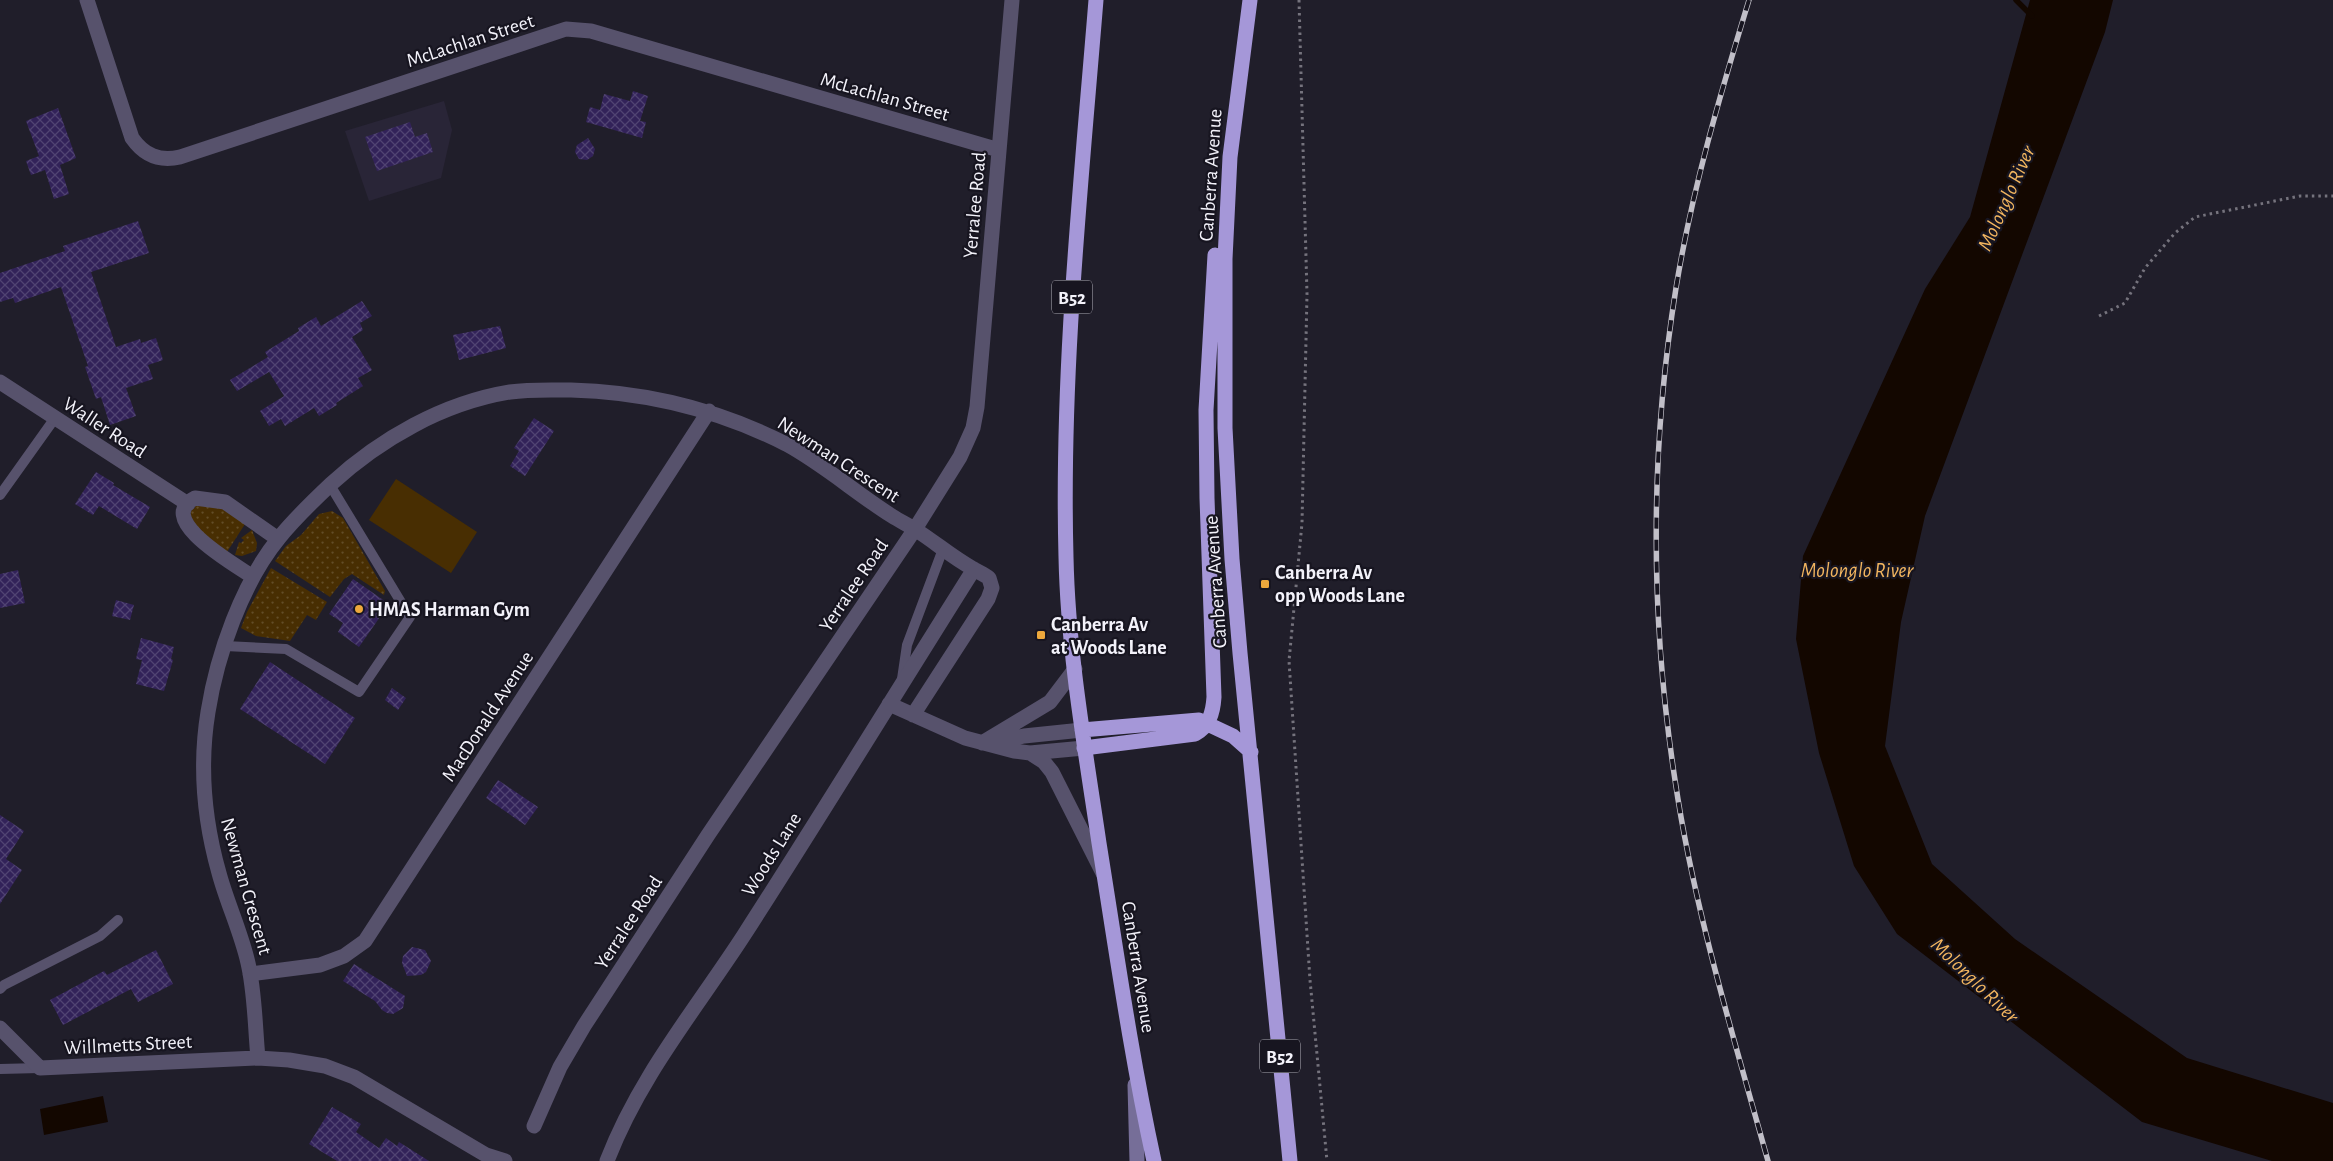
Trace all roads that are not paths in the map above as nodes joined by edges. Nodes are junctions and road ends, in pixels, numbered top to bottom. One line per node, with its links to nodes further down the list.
1 (87, 0): 5 (street, McLachlan Street)
2 (1012, 0): 5 (street, Yerralee Road)
3 (1096, 0): 19 (highway, Canberra Avenue / B52)
4 (1250, 0): 6 (highway, Canberra Avenue / B52)
5 (998, 150): 13 (street, Yerralee Road)
6 (1230, 157): 23 (highway); 27 (highway, Canberra Avenue / B52)
7 (0, 382): 9 (street, Waller Road)
8 (709, 411): 10 (street, Newman Crescent); 13 (street, Newman Crescent); 31 (street, MacDonald Avenue)
9 (55, 418): 11 (lane); 12 (street, Waller Road)
10 (330, 485): 14 (street, Newman Crescent); 18 (lane)
11 (0, 494)
12 (188, 504): 14 (street); 17 (street)
13 (915, 529): 15 (street, Newman Crescent); 38 (street, Yerralee Road)
14 (278, 539): 17 (street, Newman Crescent)
15 (943, 549): 16 (street, Newman Crescent); 20 (lane)
16 (974, 569): 20 (street, Woods Lane); 22 (street, Newman Crescent)
17 (253, 577): 18 (street, Newman Crescent)
18 (225, 646): 31 (street, Newman Crescent)
19 (1075, 669): 24 (highway, Canberra Avenue / B52); 25 (street)
20 (902, 683): 21 (street, Woods Lane)
21 (889, 704): 22 (street); 40 (street, Woods Lane)
22 (913, 715): 25 (street)
23 (1208, 722): 24 (highway); 26 (highway); 27 (highway)
24 (1082, 730): 25 (street); 26 (highway, Canberra Avenue / B52)
25 (986, 743): 28 (street)
26 (1084, 748): 28 (street); 29 (highway, Canberra Avenue / B52)
27 (1251, 752): 43 (highway, Canberra Avenue / B52)
28 (1030, 753): 29 (street)
29 (1104, 877): 37 (highway, Canberra Avenue / B52)
30 (118, 920): 32 (lane)
31 (250, 974): 34 (street, Newman Crescent)
32 (0, 989)
33 (0, 1028): 35 (street)
34 (258, 1058): 35 (street, Willmetts Street); 39 (street)
35 (40, 1068): 36 (lane, Willmetts Street)
36 (0, 1069)
37 (1135, 1072): 41 (main road); 42 (highway, Canberra Avenue / B52)
38 (534, 1126)
39 (505, 1161)
40 (607, 1161)
41 (1137, 1161)
42 (1154, 1161)
43 (1290, 1161)

